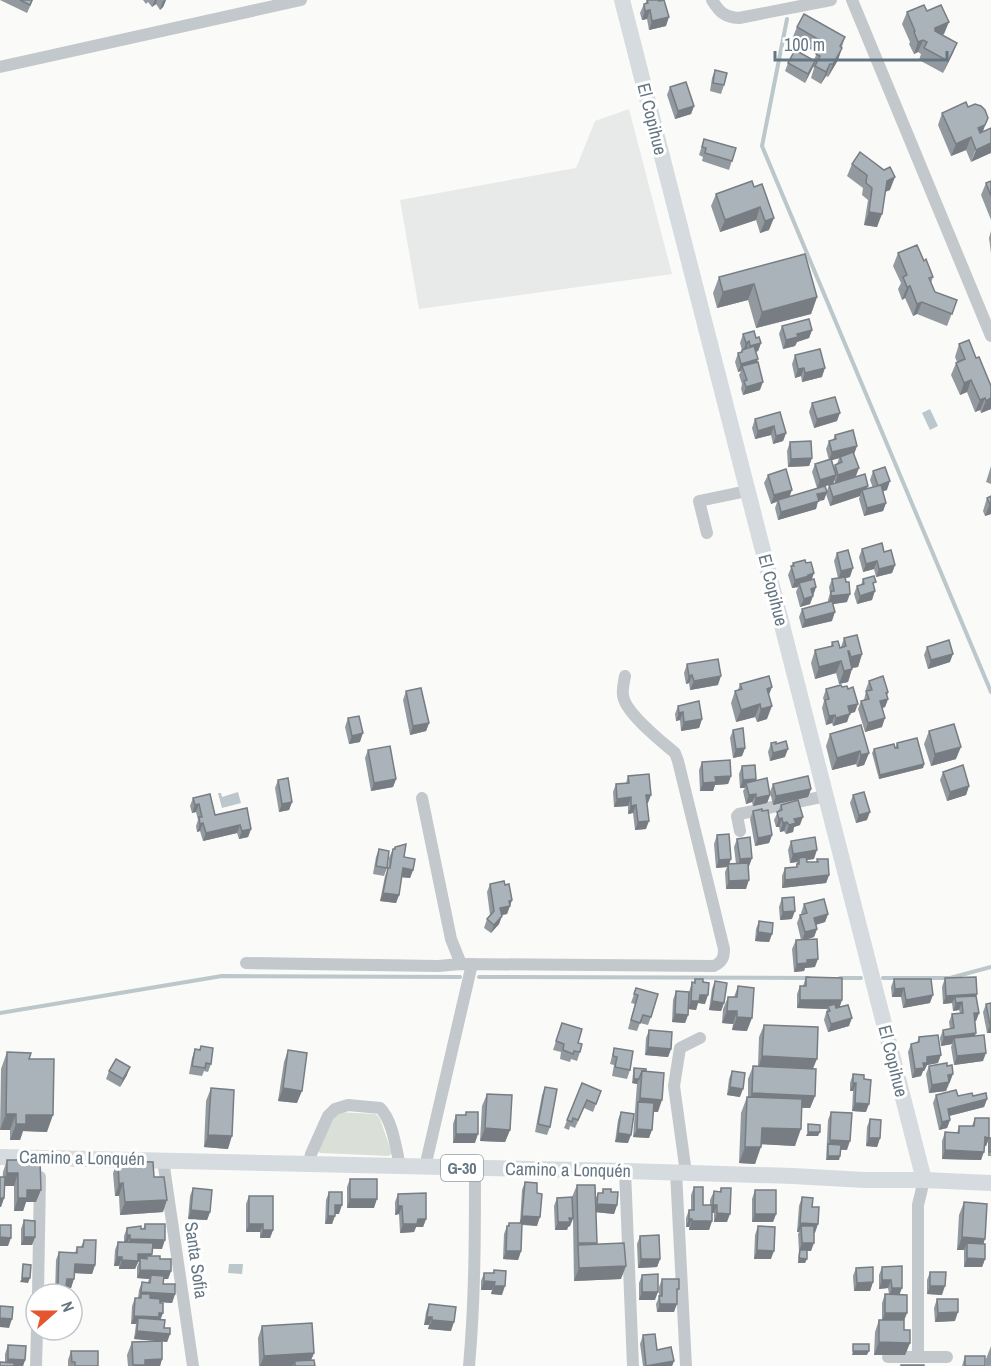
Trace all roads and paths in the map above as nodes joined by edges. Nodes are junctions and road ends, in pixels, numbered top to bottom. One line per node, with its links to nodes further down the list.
1 (301, 0): 6 (street)
2 (622, 0): 8 (main road, El Copihue)
3 (712, 0): 4 (street)
4 (831, 0)
5 (852, 0): 7 (street)
6 (0, 67)
7 (991, 336)
8 (747, 491): 9 (street); 11 (main road, El Copihue)
9 (707, 533)
10 (625, 676): 15 (street)
11 (826, 796): 13 (street); 26 (main road, El Copihue)
12 (422, 798): 15 (street)
13 (740, 831)
14 (246, 963): 15 (street)
15 (467, 964): 22 (street)
16 (700, 1038): 25 (street)
17 (0, 1157): 18 (main road, Camino a Lonquén / G-30)
18 (40, 1158): 19 (main road, Camino a Lonquén / G-30); 28 (street)
19 (164, 1160): 20 (main road, Camino a Lonquén / G-30); 34 (street, Santa Sofia)
20 (309, 1164): 21 (main road, Camino a Lonquén / G-30); 21 (street)
21 (400, 1166): 22 (main road, Camino a Lonquén / G-30)
22 (425, 1167): 23 (main road, Camino a Lonquén / G-30)
23 (476, 1168): 24 (main road, Camino a Lonquén / G-30); 35 (street)
24 (625, 1171): 25 (main road, Camino a Lonquén / G-30); 36 (street)
25 (681, 1173): 26 (main road, Camino a Lonquén / G-30); 37 (street)
26 (924, 1180): 27 (main road, Camino a Lonquén / G-30); 30 (street)
27 (991, 1183)
28 (38, 1282)
29 (37, 1342): 33 (street)
30 (918, 1357): 31 (street); 32 (street)
31 (947, 1357)
32 (888, 1358)
33 (36, 1366)
34 (192, 1366)
35 (469, 1366)
36 (633, 1366)
37 (686, 1366)

